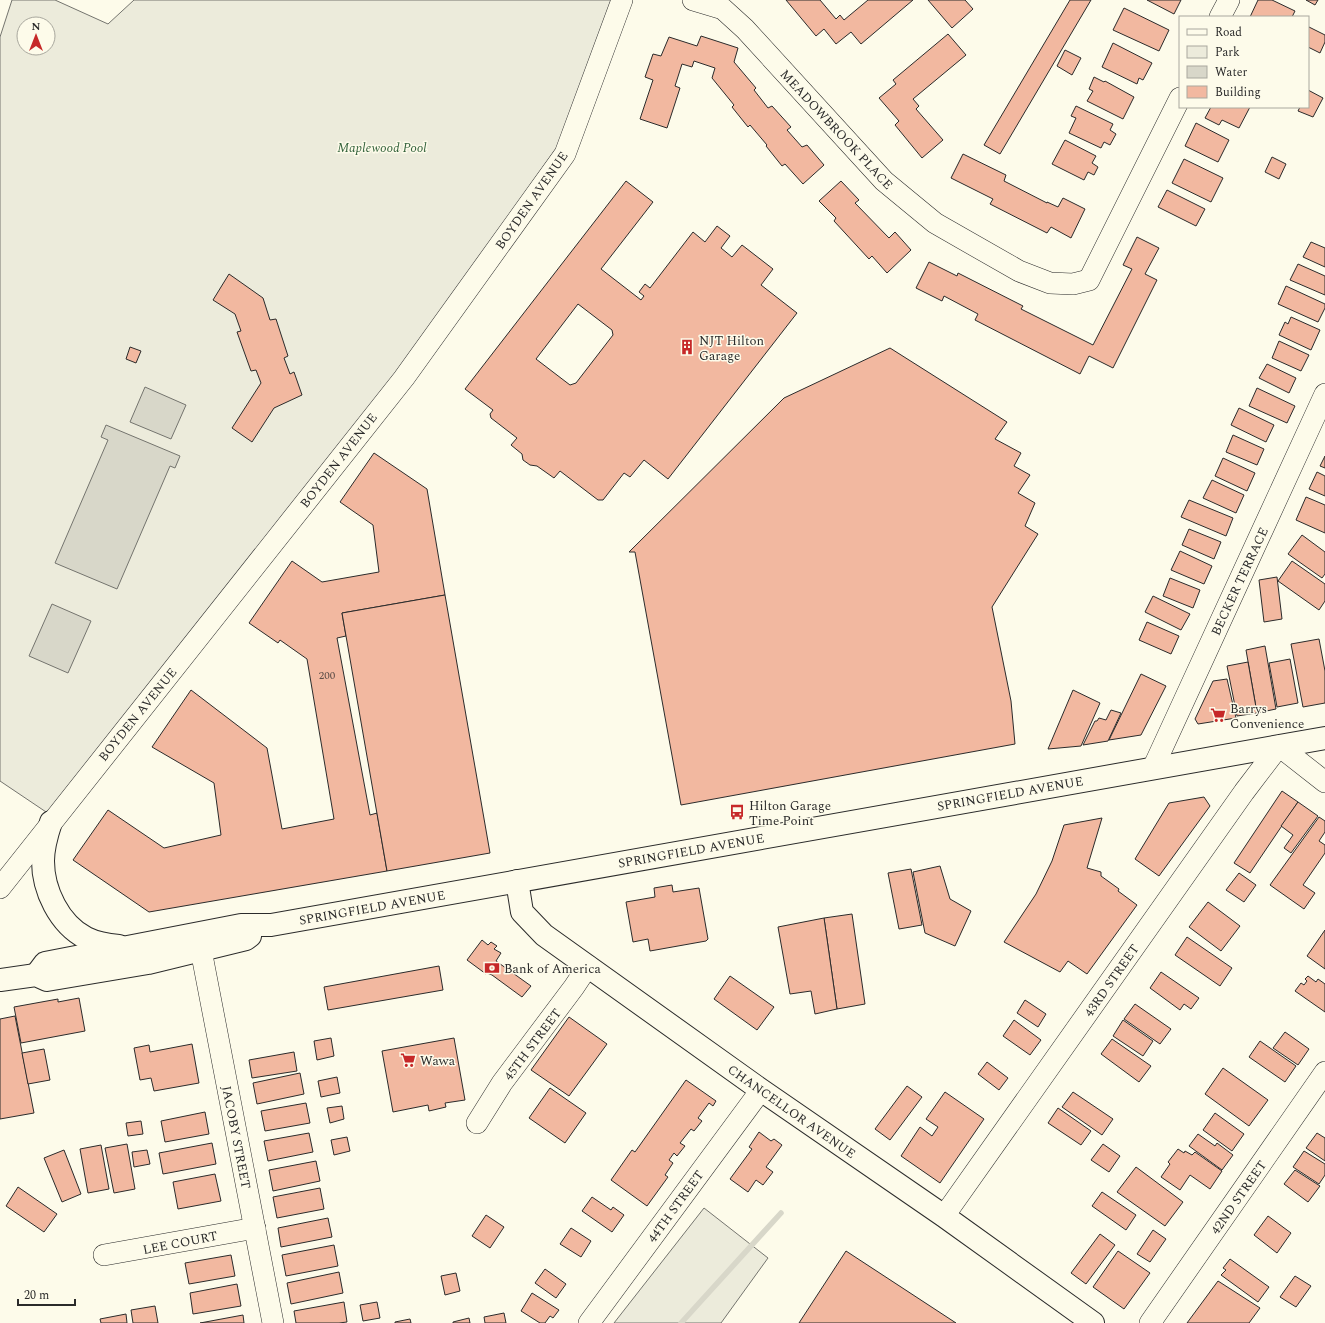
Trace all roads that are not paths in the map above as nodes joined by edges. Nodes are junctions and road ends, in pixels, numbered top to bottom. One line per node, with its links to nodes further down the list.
1 (622, 0): 11 (street, BOYDEN AVENUE)
2 (693, 0): 5 (street, MEADOWBROOK PLACE)
3 (1229, 0): 4 (street)
4 (1221, 16)
5 (1179, 100)
6 (1325, 394): 9 (street, BECKER TERRACE)
7 (1325, 738): 8 (main road, SPRINGFIELD AVENUE)
8 (1280, 746): 9 (main road, SPRINGFIELD AVENUE); 10 (street); 23 (street, 43RD STREET)
9 (1153, 768): 12 (main road, SPRINGFIELD AVENUE)
10 (1325, 782)
11 (51, 822): 13 (street, BOYDEN AVENUE); 15 (main road)
12 (516, 881): 14 (main road, SPRINGFIELD AVENUE); 17 (main road, CHANCELLOR AVENUE)
13 (0, 888)
14 (271, 925): 15 (main road, SPRINGFIELD AVENUE); 16 (main road, SPRINGFIELD AVENUE)
15 (144, 945): 18 (main road, SPRINGFIELD AVENUE)
16 (201, 950): 18 (main road, SPRINGFIELD AVENUE); 24 (street, JACOBY STREET)
17 (588, 966): 21 (main road, CHANCELLOR AVENUE); 22 (street, 45TH STREET)
18 (36, 975): 19 (main road, SPRINGFIELD AVENUE)
19 (0, 980)
20 (1325, 1072): 29 (street, 42ND STREET)
21 (762, 1090): 23 (main road, CHANCELLOR AVENUE); 27 (street, 44TH STREET)
22 (477, 1123)
23 (944, 1216): 28 (main road, CHANCELLOR AVENUE)
24 (255, 1228): 25 (street, LEE COURT); 26 (street, JACOBY STREET)
25 (104, 1256)
26 (273, 1323)
27 (589, 1323)
28 (1093, 1323)
29 (1150, 1323)

